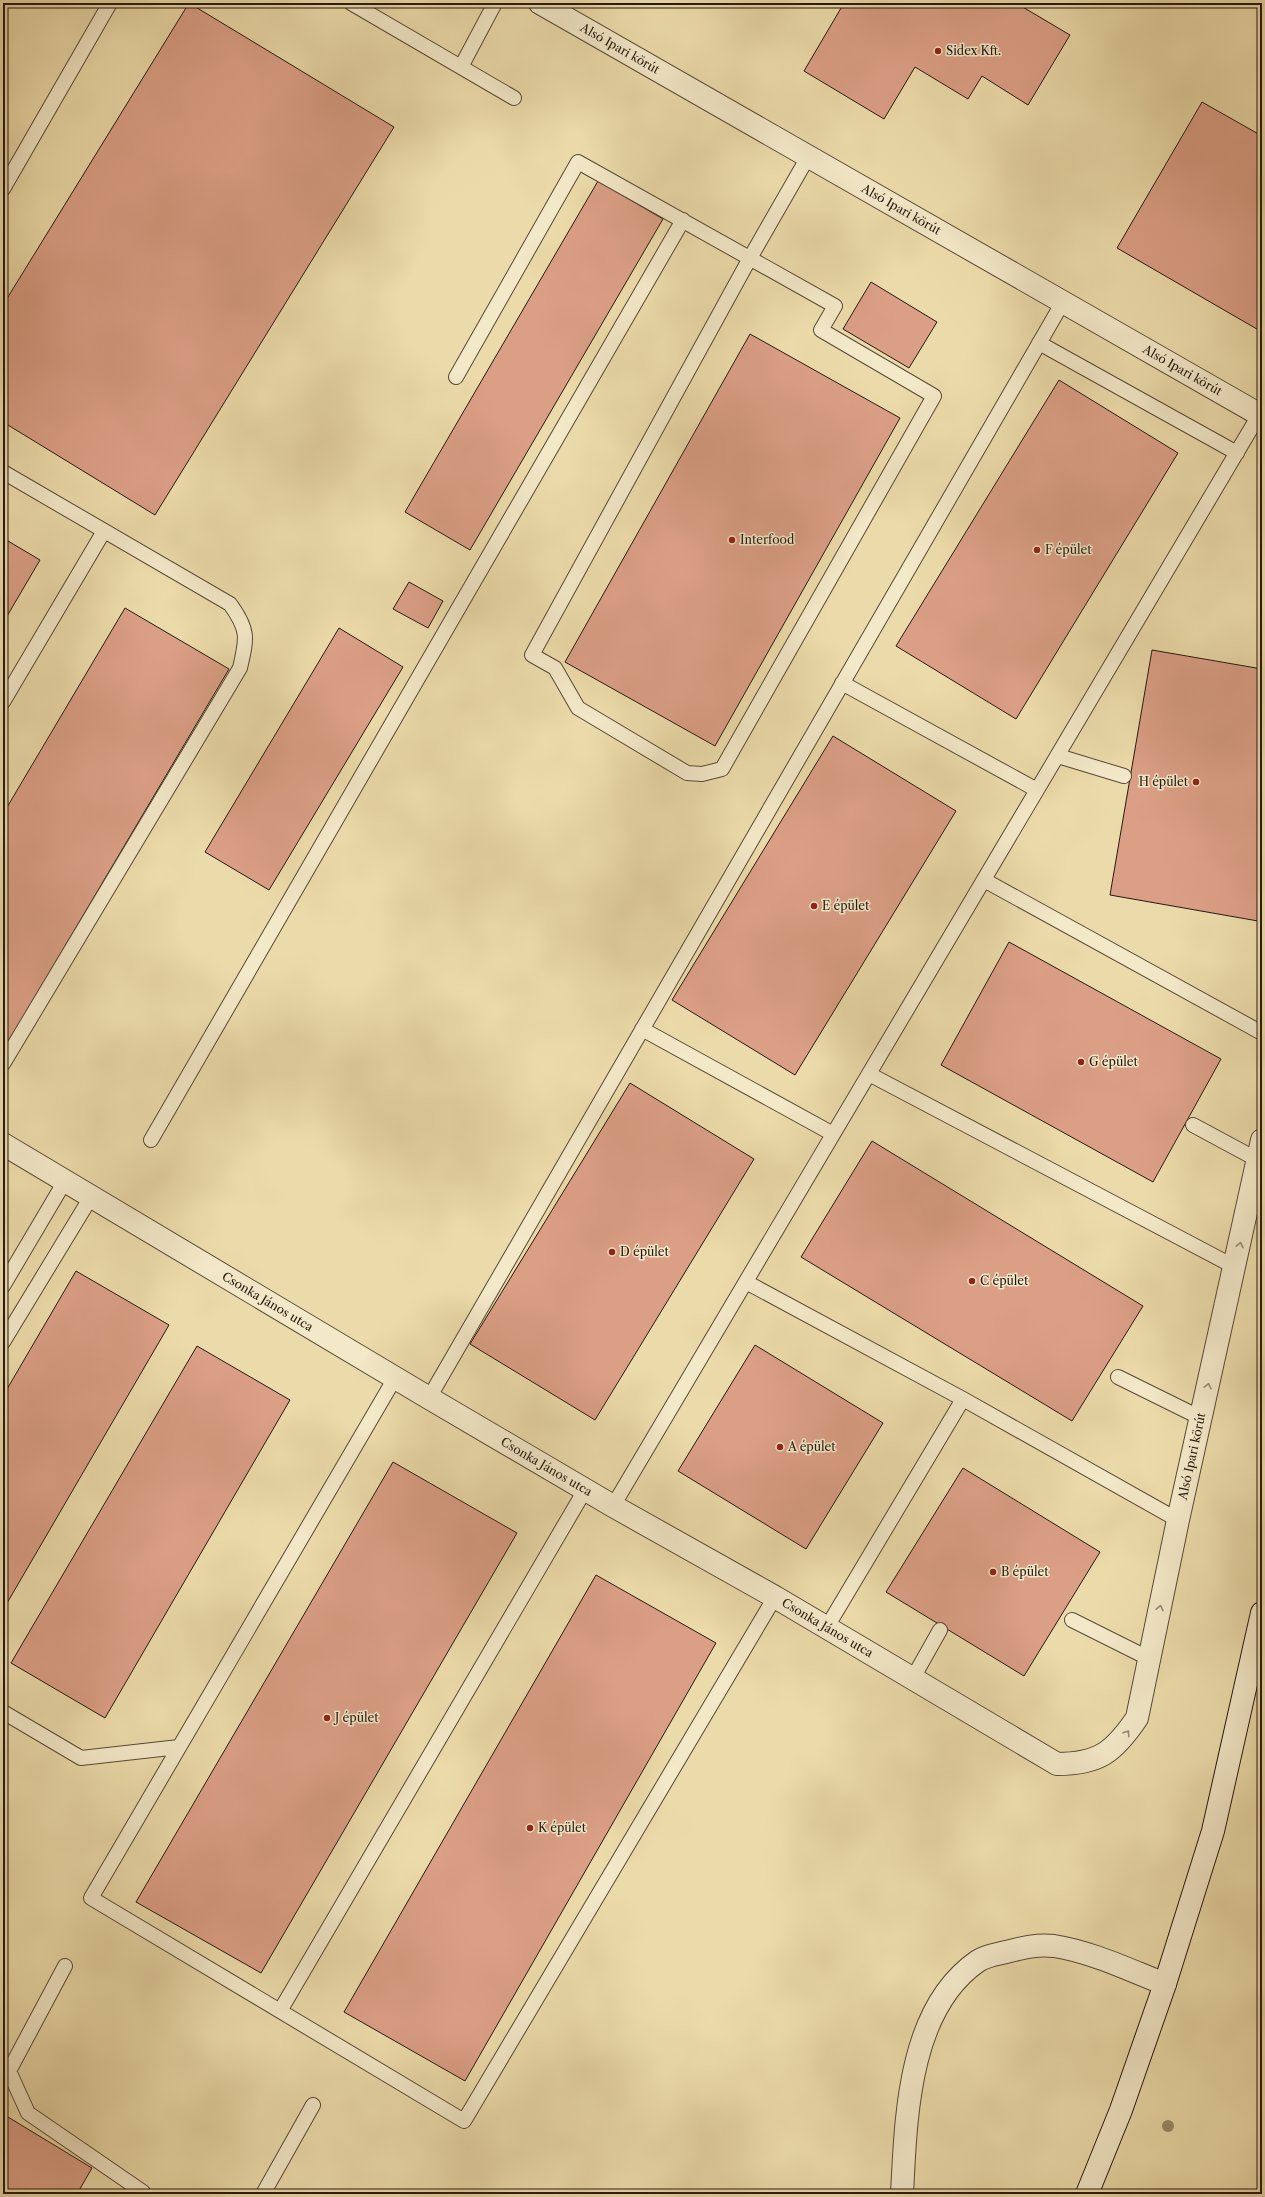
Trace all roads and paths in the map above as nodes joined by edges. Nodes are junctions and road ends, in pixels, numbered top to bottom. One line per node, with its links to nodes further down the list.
1 (110, 3): 8 (lane)
2 (351, 3): 5 (lane)
3 (495, 3): 5 (lane)
4 (540, 3): 7 (street, Alsó Ipari körút)
5 (461, 66): 6 (lane)
6 (514, 98)
7 (808, 157): 10 (lane); 11 (street, Alsó Ipari körút)
8 (3, 189)
9 (683, 220): 10 (lane); 13 (lane); 30 (lane)
10 (750, 258): 10 (lane)
11 (1063, 302): 12 (lane); 14 (street, Alsó Ipari körút)
12 (1039, 343): 15 (lane); 18 (lane)
13 (456, 377)
14 (1261, 415): 15 (lane)
15 (1237, 453): 20 (lane)
16 (3, 472): 17 (lane)
17 (104, 530): 19 (lane); 26 (lane)
18 (842, 683): 22 (lane); 24 (lane)
19 (3, 702)
20 (1058, 756): 21 (lane); 22 (lane)
21 (1124, 776)
22 (1037, 790): 23 (lane)
23 (984, 880): 25 (lane); 27 (lane)
24 (642, 1029): 29 (lane); 41 (lane)
25 (1262, 1033)
26 (3, 1064)
27 (869, 1074): 29 (lane); 35 (lane)
28 (1193, 1125): 32 (lane)
29 (833, 1134): 36 (lane)
30 (151, 1140)
31 (3, 1144): 33 (street, Csonka János utca)
32 (1260, 1150): 35 (street, Alsó Ipari körút, one-way to 32)
33 (65, 1181): 34 (street, Csonka János utca); 37 (lane)
34 (91, 1197): 38 (lane); 40 (street, Csonka János utca)
35 (1235, 1267): 43 (street, Alsó Ipari körút, one-way to 35)
36 (746, 1282): 42 (lane); 45 (lane)
37 (3, 1286)
38 (3, 1342)
39 (1118, 1377): 43 (lane)
40 (394, 1378): 41 (street, Csonka János utca); 55 (lane)
41 (429, 1398): 44 (street, Csonka János utca)
42 (963, 1399): 46 (lane); 50 (lane)
43 (1201, 1418): 46 (street, Alsó Ipari körút)
44 (585, 1490): 45 (street, Csonka János utca); 59 (lane)
45 (613, 1506): 47 (street, Csonka János utca)
46 (1178, 1520): 52 (street, Alsó Ipari körút, one-way to 46)
47 (775, 1597): 50 (street, Csonka János utca); 59 (lane)
48 (1262, 1613): 58 (street)
49 (1072, 1620): 52 (lane)
50 (827, 1627): 53 (street, Csonka János utca)
51 (940, 1630): 53 (lane)
52 (1150, 1659): 56 (street, Alsó Ipari körút, one-way to 52)
53 (913, 1678): 56 (street, Csonka János utca)
54 (3, 1712): 55 (lane)
55 (179, 1747): 59 (lane)
56 (1097, 1758)
57 (65, 1966): 61 (lane)
58 (1165, 1984): 63 (street); 64 (street)
59 (280, 2011)
60 (313, 2105): 62 (lane)
61 (144, 2193)
62 (263, 2194)
63 (902, 2194)
64 (1087, 2194)

